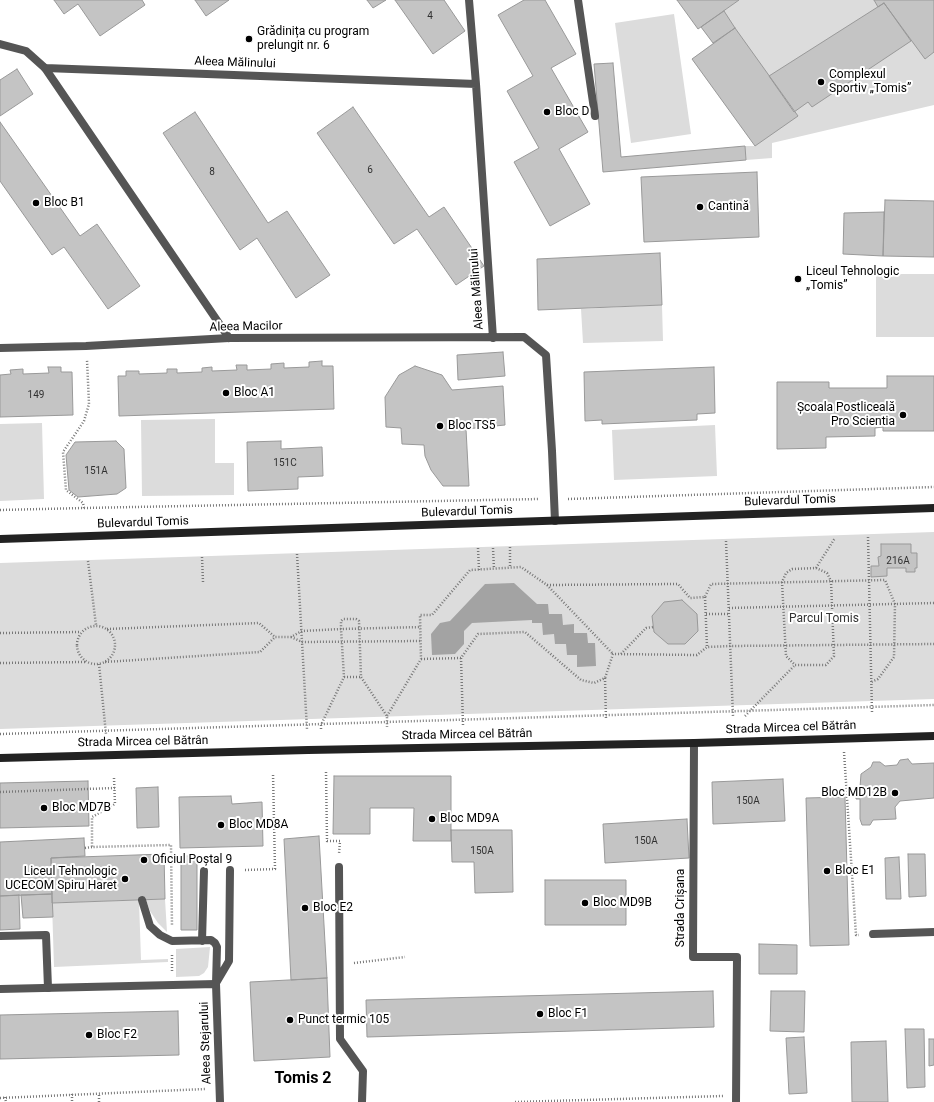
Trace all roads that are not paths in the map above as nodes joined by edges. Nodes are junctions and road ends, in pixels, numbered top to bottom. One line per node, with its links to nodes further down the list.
1 (469, 0): 5 (street, Aleea Mălinului)
2 (578, 0): 6 (street)
3 (0, 44): 4 (street)
4 (45, 68): 5 (street, Aleea Mălinului); 7 (street)
5 (476, 84): 8 (street, Aleea Mălinului)
6 (595, 116)
7 (229, 338): 8 (street, Aleea Macilor); 9 (street, Aleea Macilor)
8 (493, 338): 11 (street, Aleea Mălinului)
9 (0, 348)
10 (934, 508): 11 (main road, Bulevardul Tomis)
11 (555, 522): 12 (main road, Bulevardul Tomis)
12 (0, 539)
13 (934, 736): 14 (main road, Strada Mircea cel Bătrân)
14 (694, 743): 15 (main road, Strada Mircea cel Bătrân); 27 (street, Strada Crișana)
15 (0, 758)
16 (339, 867): 29 (street)
17 (230, 870): 24 (street)
18 (204, 871): 23 (street)
19 (142, 900): 23 (street)
20 (934, 932): 21 (street)
21 (873, 934)
22 (0, 936): 25 (street)
23 (202, 941): 24 (street, Aleea Stejarului)
24 (216, 984): 25 (street); 28 (street, Aleea Stejarului)
25 (48, 988): 26 (street)
26 (0, 989)
27 (736, 1099)
28 (220, 1102)
29 (362, 1102)

